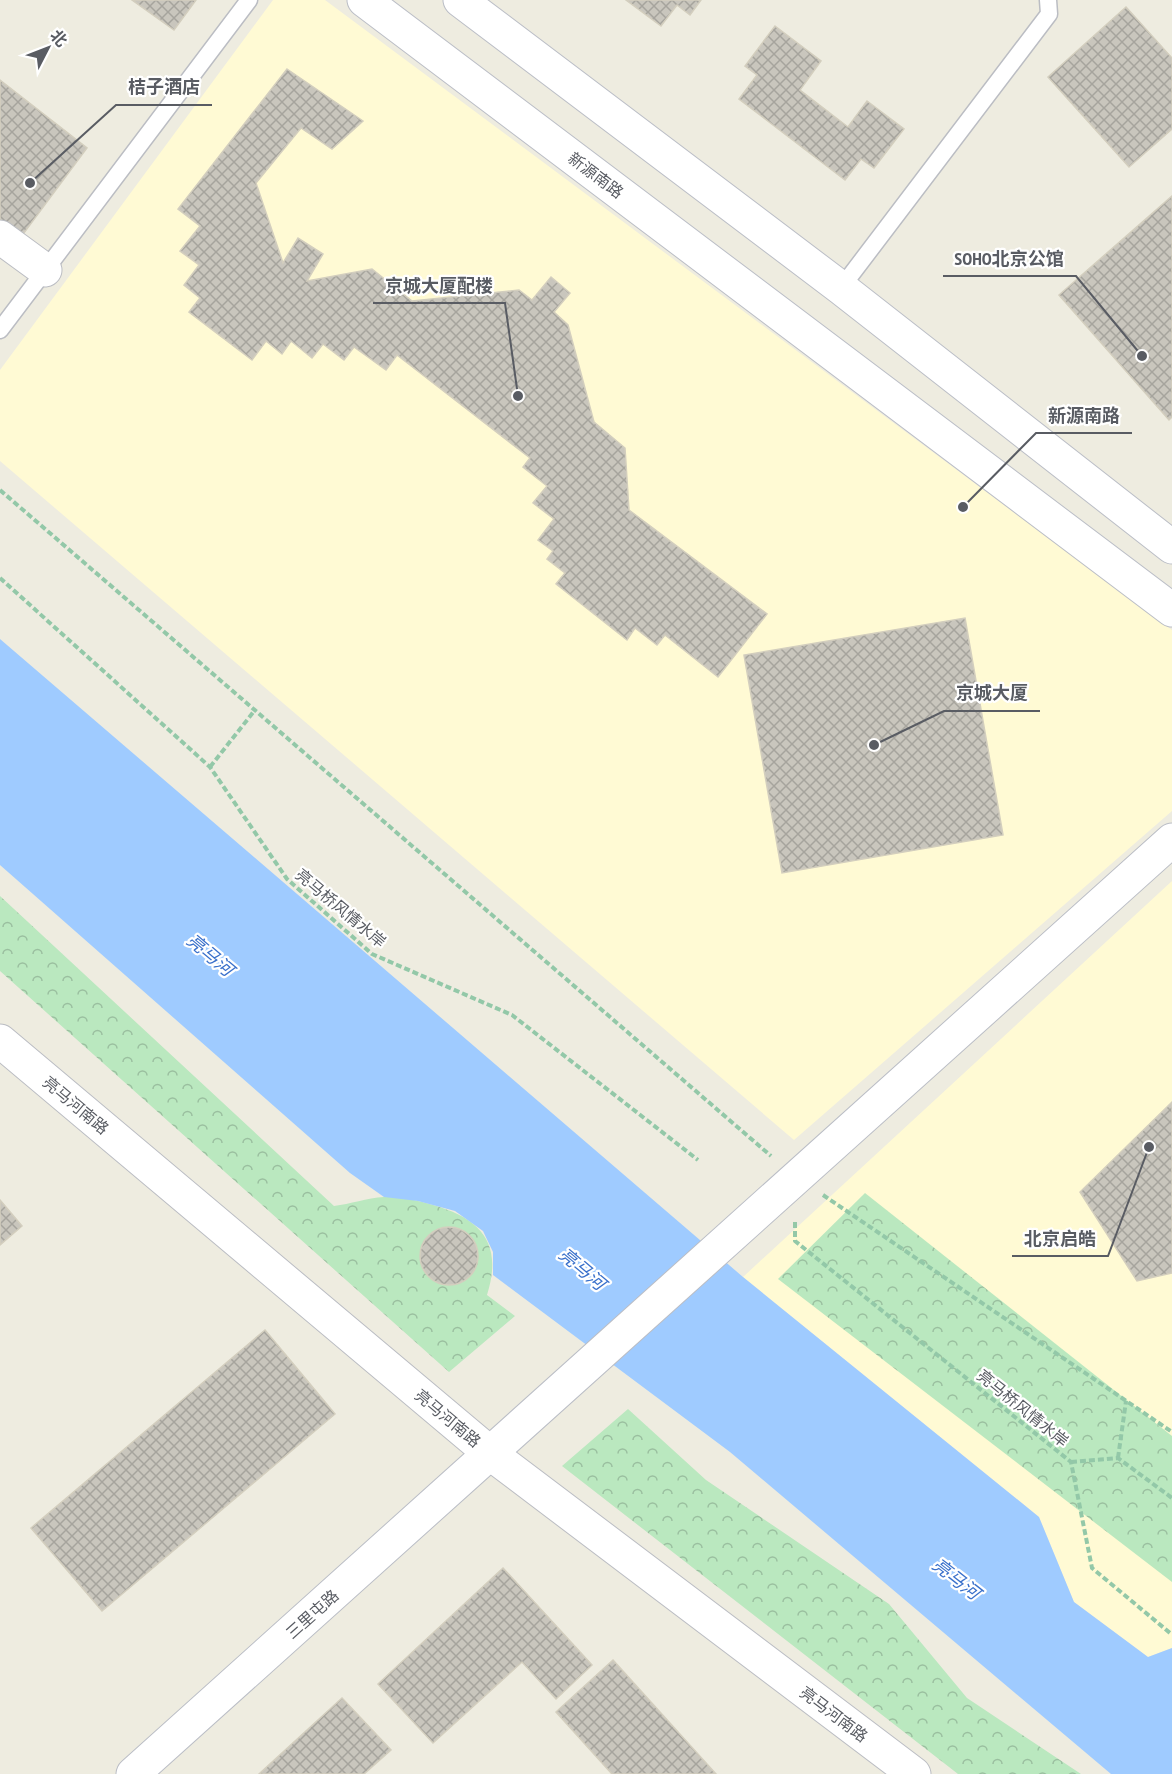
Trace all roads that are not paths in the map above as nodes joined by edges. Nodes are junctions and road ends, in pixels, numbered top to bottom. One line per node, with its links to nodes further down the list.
1 (249, 0): 6 (lane)
2 (364, 0): 10 (street, 新源南路)
3 (460, 0): 7 (street)
4 (1048, 0): 7 (lane)
5 (0, 237): 6 (street)
6 (45, 270): 8 (lane)
7 (841, 288): 9 (street)
8 (0, 330)
9 (1172, 547)
10 (1172, 610)
11 (1172, 840): 13 (street, 三里屯路)
12 (0, 1041): 13 (street, 亮马河南路)
13 (491, 1454): 14 (street, 三里屯路); 15 (street, 亮马河南路)
14 (133, 1774)
15 (914, 1774)

